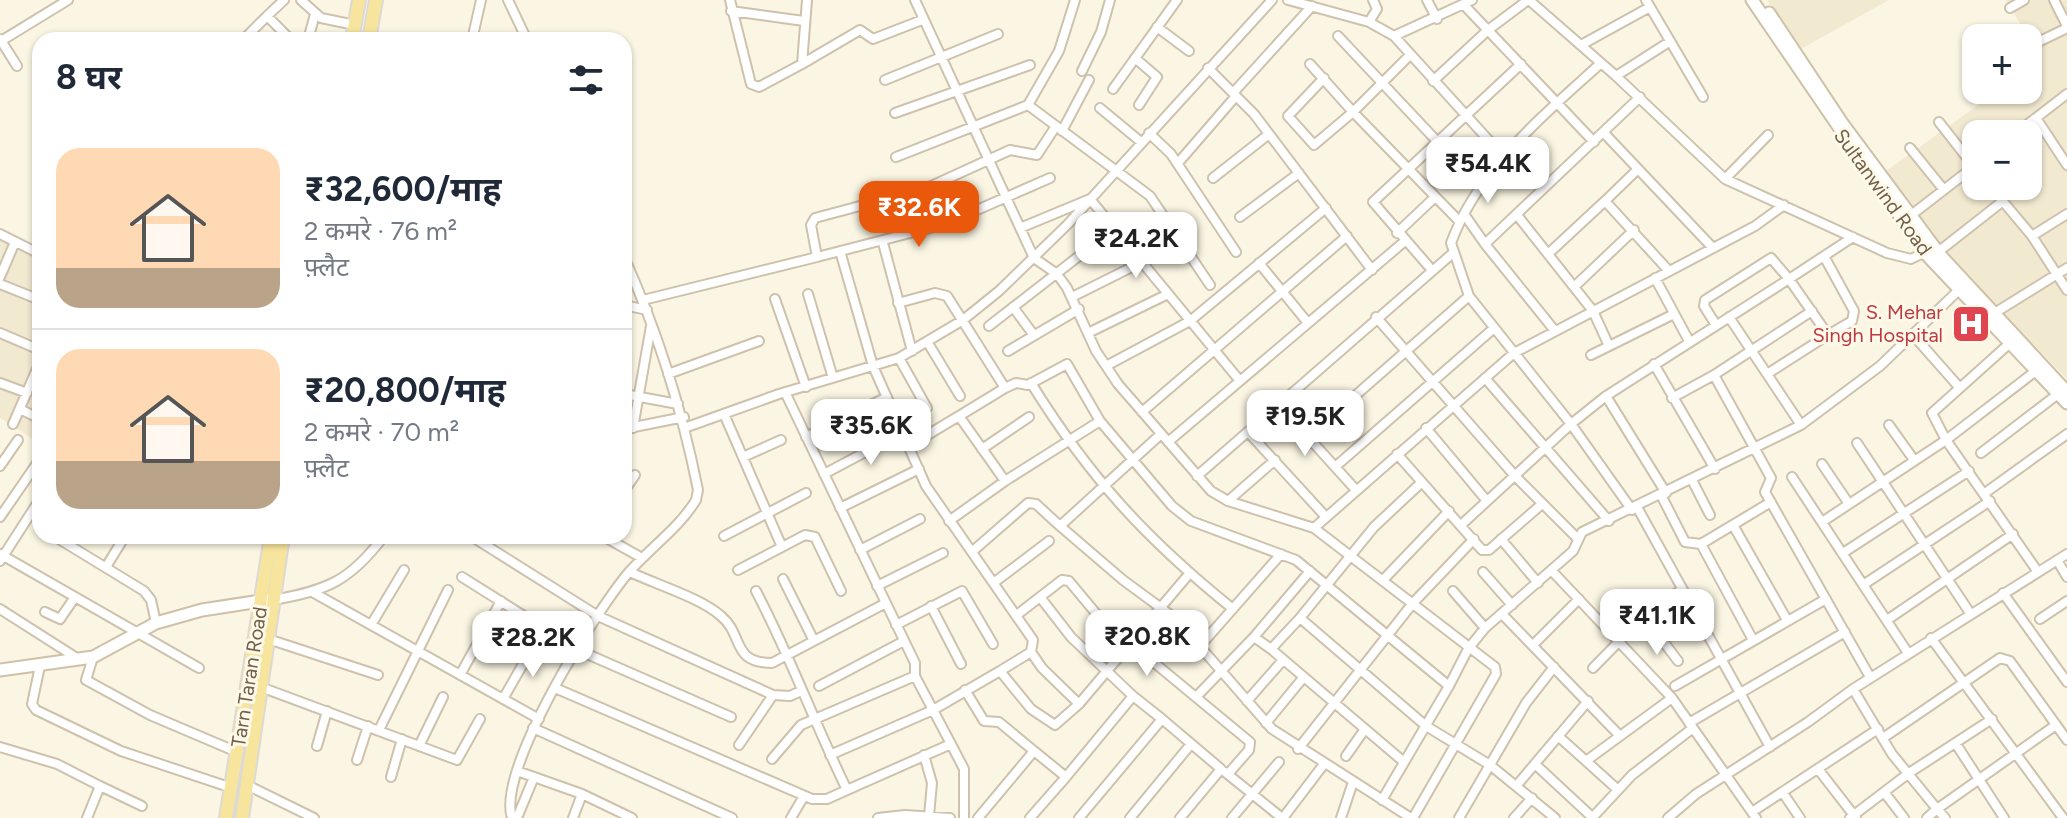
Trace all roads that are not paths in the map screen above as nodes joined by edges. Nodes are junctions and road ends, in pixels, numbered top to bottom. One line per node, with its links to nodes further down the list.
1 (68, 0): 51 (street)
2 (284, 0): 31 (street)
3 (301, 0): 30 (street)
4 (359, 0): 37 (main road)
5 (376, 0): 45 (main road)
6 (481, 0): 46 (street)
7 (508, 0): 47 (street)
8 (730, 0): 29 (street)
9 (807, 0): 35 (street)
10 (915, 0): 33 (street)
11 (1075, 0): 80 (street)
12 (1110, 0): 66 (street)
13 (1177, 0): 38 (street)
14 (1272, 0): 65 (street)
15 (1288, 0): 26 (street)
16 (1325, 0): 28 (street)
17 (1373, 0): 36 (street)
18 (1427, 0): 32 (street)
19 (1528, 0): 40 (street); 54 (street)
20 (1752, 0): 34 (main road, Sultanwind Road)
21 (1761, 0): 34 (main road)
22 (2024, 0): 27 (street)
23 (2054, 0): 39 (street)
24 (1468, 2): 32 (street); 40 (street)
25 (1648, 4): 53 (street); 54 (street)
26 (1312, 6): 28 (street); 75 (street)
27 (2010, 8)
28 (1332, 10): 36 (street)
29 (731, 11): 35 (street); 60 (street)
30 (315, 14): 37 (street); 43 (street)
31 (267, 16): 41 (street); 42 (street)
32 (1437, 19): 50 (street)
33 (922, 20): 57 (street); 60 (street)
34 (1769, 20): 109 (main road, Sultanwind Road)
35 (804, 21): 60 (street)
36 (1369, 22): 50 (street)
37 (355, 25): 44 (main road)
38 (1157, 27): 55 (street); 58 (street)
39 (2067, 27): 52 (street)
40 (1488, 30): 62 (street); 71 (street)
41 (251, 32)
42 (283, 32)
43 (310, 32)
44 (354, 32)
45 (370, 32)
46 (474, 32)
47 (522, 32)
48 (998, 34): 57 (street)
49 (1338, 36): 72 (street)
50 (1394, 36): 56 (street)
51 (1, 40): 64 (street)
52 (2042, 40)
53 (1669, 42): 67 (street); 78 (street)
54 (1581, 45): 59 (street)
55 (1189, 51)
56 (1409, 56): 71 (street); 72 (street)
57 (941, 57): 69 (street); 74 (street)
58 (1135, 58): 73 (street); 81 (street)
59 (1601, 63): 67 (street); 79 (street)
60 (802, 64)
61 (1310, 64): 68 (street)
62 (1521, 64): 79 (street); 85 (street)
63 (1030, 65): 74 (street)
64 (17, 66)
65 (1208, 68): 75 (street); 91 (street)
66 (1082, 71)
67 (1616, 76): 77 (street)
68 (1324, 78): 83 (street); 83 (street)
69 (885, 80)
70 (1089, 80): 90 (street)
71 (1433, 81): 85 (street)
72 (1383, 84): 83 (street); 95 (street)
73 (1113, 89)
74 (957, 92): 84 (street); 89 (street)
75 (1234, 94): 93 (street); 103 (street)
76 (2067, 94): 86 (street)
77 (1640, 97): 92 (street); 113 (street)
78 (1703, 97)
79 (1557, 102): 97 (street); 100 (street)
80 (1028, 105): 89 (street); 90 (street)
81 (1139, 105)
82 (1100, 108): 96 (street)
83 (1353, 112): 105 (street)
84 (895, 113)
85 (1466, 116): 95 (street); 100 (street)
86 (2036, 118): 87 (street); 104 (street)
87 (2033, 120)
88 (1939, 122): 99 (street)
89 (973, 125): 101 (street); 102 (street)
90 (1059, 128): 102 (street); 107 (street)
91 (1149, 133): 96 (street); 103 (street)
92 (1604, 133): 97 (street); 106 (street)
93 (1269, 134): 108 (street); 112 (street)
94 (1768, 135): 113 (street)
95 (1436, 141): 105 (street); 114 (street)
96 (1141, 142): 107 (street)
97 (1594, 142): 124 (street)
98 (1910, 148): 115 (street)
99 (1962, 151)
100 (1503, 156): 114 (street)
101 (896, 157)
102 (988, 159): 116 (street); 147 (street)
103 (1178, 163): 144 (street)
104 (2067, 165)
105 (1407, 168): 117 (street); 131 (street)
106 (1638, 169): 119 (street); 140 (street)
107 (1116, 171): 118 (street); 163 (street)
108 (1299, 173): 122 (street); 126 (street)
109 (1876, 176): 125 (main road); 142 (main road, Sultanwind Road)
110 (1962, 177): 115 (street)
111 (1050, 178): 116 (street)
112 (1213, 178)
113 (1725, 179): 121 (street)
114 (1480, 187): 127 (street)
115 (1944, 190): 125 (street)
116 (1006, 197): 128 (street); 138 (street)
117 (1435, 197): 127 (street); 131 (street)
118 (1090, 199): 128 (street); 129 (street); 148 (street)
119 (1605, 201): 130 (street); 146 (street)
120 (2003, 201): 134 (street); 142 (street)
121 (1784, 205): 135 (street); 140 (street)
122 (1326, 208): 133 (street); 151 (street)
123 (2067, 214): 134 (street)
124 (1517, 215): 139 (street); 146 (street)
125 (1910, 216): 142 (main road)
126 (1240, 217)
127 (1462, 218): 139 (street); 145 (street)
128 (1020, 228): 148 (street)
129 (1115, 228): 150 (street); 156 (street)
130 (1634, 230): 155 (street); 165 (street)
131 (1397, 233): 136 (street)
132 (0, 234): 137 (street)
133 (1347, 236): 154 (street); 167 (street)
134 (2032, 236): 157 (street)
135 (1853, 237): 142 (street); 149 (street)
136 (1405, 241): 153 (street); 154 (street)
137 (15, 242): 141 (street); 159 (street)
138 (883, 243): 143 (street); 175 (street)
139 (1485, 244): 193 (street)
140 (1712, 247): 155 (street)
141 (32, 250)
142 (1932, 250): 164 (main road, Sultanwind Road)
143 (840, 251): 147 (street); 214 (street)
144 (1236, 252)
145 (1453, 253): 153 (street); 170 (street)
146 (1548, 254): 165 (street)
147 (817, 257): 174 (street)
148 (1034, 258): 156 (street); 186 (street)
149 (1825, 258): 161 (street); 197 (street)
150 (1142, 262): 169 (street); 172 (street)
151 (1259, 263): 167 (street); 187 (street)
152 (2067, 268): 157 (street)
153 (1431, 269): 184 (street)
154 (1372, 270): 189 (street)
155 (1669, 271): 160 (street)
156 (1057, 274): 172 (street); 177 (street)
157 (2058, 274): 166 (street); 183 (street)
158 (632, 275): 174 (street)
159 (0, 277)
160 (1655, 278): 180 (street); 182 (street)
161 (1789, 279): 181 (street); 185 (street); 190 (street)
162 (0, 284): 171 (street)
163 (1210, 285)
164 (1964, 286): 183 (main road, Sultanwind Road); 198 (street)
165 (1574, 287): 180 (street)
166 (2067, 290)
167 (1283, 291): 189 (street); 206 (street)
168 (808, 294): 220 (street)
169 (1166, 295): 187 (street); 195 (street)
170 (1469, 296): 192 (street); 209 (street)
171 (32, 297)
172 (1072, 297): 178 (street)
173 (775, 299): 227 (street)
174 (643, 300): 179 (street)
175 (898, 303): 186 (street); 207 (street)
176 (632, 307): 179 (street)
177 (1013, 307): 191 (street); 196 (street)
178 (1079, 309): 195 (street); 196 (street)
179 (647, 310): 188 (street)
180 (1593, 311): 193 (street); 203 (street)
181 (1812, 311): 197 (street); 205 (street)
182 (1674, 314): 200 (street); 203 (street)
183 (1990, 316): 202 (main road, Sultanwind Road); 235 (main road)
184 (1376, 317): 209 (street); 241 (street)
185 (1729, 317): 190 (street); 205 (street)
186 (963, 320): 201 (street); 229 (street)
187 (1190, 321): 206 (street); 215 (street)
188 (651, 323): 217 (street); 236 (street)
189 (1308, 323): 222 (street)
190 (1716, 325): 200 (street)
191 (989, 326)
192 (1493, 329): 210 (street); 224 (street)
193 (1555, 331): 210 (street)
194 (0, 333): 204 (street)
195 (1088, 333): 215 (street)
196 (1033, 334): 208 (street)
197 (1828, 335): 218 (street)
198 (1914, 336): 228 (street); 254 (street)
199 (759, 341): 217 (street)
200 (1689, 341): 213 (street)
201 (928, 343): 207 (street); 233 (street)
202 (2010, 343): 216 (main road, Sultanwind Road); 228 (street)
203 (1609, 346): 211 (street)
204 (32, 347)
205 (1750, 349): 218 (street); 219 (street)
206 (1216, 350): 222 (street); 245 (street)
207 (912, 351): 212 (street)
208 (1008, 351)
209 (1406, 351): 224 (street); 263 (street)
210 (1514, 353): 221 (street); 253 (street)
211 (1591, 355)
212 (899, 358): 214 (street); 242 (street)
213 (1654, 364): 234 (street); 238 (street)
214 (873, 366): 220 (street); 237 (street)
215 (1106, 366): 245 (street)
216 (2037, 370): 235 (main road, Sultanwind Road); 267 (street)
217 (668, 374): 239 (street)
218 (1767, 374): 254 (street)
219 (1714, 375): 238 (street); 273 (street)
220 (833, 378): 227 (street)
221 (1485, 378): 240 (street); 271 (street)
222 (1240, 381): 268 (street)
223 (32, 382): 231 (street)
224 (1434, 382): 240 (street); 282 (street)
225 (0, 383): 231 (street)
226 (1031, 383): 229 (street); 250 (street); 266 (street)
227 (806, 387): 230 (street)
228 (1959, 387): 267 (street)
229 (1005, 388): 248 (street)
230 (785, 392): 246 (street); 262 (street)
231 (27, 393): 243 (street)
232 (632, 396): 236 (street)
233 (960, 396)
234 (1606, 396): 253 (street); 300 (street)
235 (2064, 396): 274 (street)
236 (636, 397): 239 (street); 244 (street)
237 (887, 397): 258 (street); 262 (street)
238 (1672, 398): 284 (street)
239 (678, 404): 251 (street)
240 (1453, 404): 257 (street); 290 (street)
241 (1279, 405): 259 (street); 263 (street)
242 (927, 408)
243 (20, 409): 247 (street); 252 (street)
244 (632, 412)
245 (1142, 412): 260 (street)
246 (724, 414): 251 (street); 276 (street)
247 (32, 415)
248 (959, 416): 270 (street); 272 (street)
249 (1029, 417): 272 (street)
250 (1100, 421): 266 (street); 277 (street)
251 (686, 422): 256 (street); 348 (street)
252 (13, 424)
253 (1571, 424): 271 (street); 308 (street)
254 (1801, 425): 273 (street)
255 (1889, 425): 279 (street)
256 (632, 428)
257 (1426, 428): 275 (street); 303 (street)
258 (903, 432): 270 (street); 287 (street)
259 (1248, 432): 278 (street); 289 (street)
260 (1161, 434): 268 (street); 277 (street)
261 (2067, 434): 301 (street)
262 (806, 437): 287 (street)
263 (1308, 437): 282 (street)
264 (18, 440): 280 (street)
265 (781, 440): 276 (street)
266 (1067, 440): 294 (street); 297 (street)
267 (1946, 440): 279 (street); 286 (street)
268 (1168, 442): 289 (street)
269 (1857, 443): 295 (street)
270 (909, 446): 283 (street)
271 (1547, 446): 290 (street); 318 (street)
272 (982, 449): 294 (street)
273 (1757, 449): 284 (street); 304 (street)
274 (1981, 453)
275 (1397, 454): 296 (street); 298 (street)
276 (743, 457): 311 (street)
277 (1132, 458): 297 (street); 344 (street)
278 (1275, 460): 302 (street); 315 (street)
279 (1914, 460): 295 (street)
280 (2, 461)
281 (1822, 464): 306 (street)
282 (1335, 467): 298 (street)
283 (919, 469): 307 (street); 317 (street)
284 (1715, 469): 293 (street)
285 (32, 471): 314 (street)
286 (1969, 471): 301 (street); 312 (street)
287 (824, 474): 307 (street)
288 (635, 475): 292 (street)
289 (1197, 476): 302 (street)
290 (1515, 476): 303 (street); 305 (street)
291 (1792, 477): 319 (street)
292 (632, 479)
293 (1692, 480): 300 (street); 313 (street)
294 (1005, 481): 317 (street)
295 (1882, 481): 306 (street); 312 (street)
296 (1422, 482): 310 (street); 346 (street)
297 (1103, 484): 322 (street); 358 (street)
298 (1356, 490): 315 (street)
299 (806, 493): 311 (street)
300 (1664, 494): 308 (street); 337 (street)
301 (1988, 497): 324 (street); 338 (street)
302 (1228, 501): 323 (street)
303 (1487, 501): 320 (street)
304 (1771, 502): 321 (street); 379 (street)
305 (1542, 504): 327 (street); 328 (street)
306 (1849, 504): 319 (street)
307 (840, 508): 340 (street)
308 (1635, 509): 318 (street); 370 (street)
309 (32, 511): 347 (street)
310 (1449, 511): 320 (street); 362 (street)
311 (767, 512): 325 (street); 339 (street)
312 (1903, 514): 338 (street); 343 (street)
313 (1710, 515)
314 (0, 517)
315 (1326, 517): 323 (street)
316 (920, 519): 340 (street)
317 (949, 521): 341 (street)
318 (1609, 521): 328 (street)
319 (1822, 522): 343 (street)
320 (1461, 525): 326 (street)
321 (1733, 525): 337 (street); 398 (street)
322 (1060, 526): 341 (street); 387 (street)
323 (1314, 528): 346 (street)
324 (2013, 534): 357 (street); 363 (street)
325 (724, 536)
326 (1474, 539): 327 (street); 384 (street)
327 (1501, 539): 365 (street)
328 (1578, 539): 354 (street)
329 (1049, 541): 364 (street)
330 (74, 544): 350 (street)
331 (120, 544): 350 (street)
332 (270, 544): 380 (main road, Tarn Taran Road)
333 (281, 544): 380 (main road, Tarn Taran Road)
334 (378, 544): 374 (street)
335 (484, 544): 394 (street)
336 (617, 544): 348 (street)
337 (1701, 544): 411 (street)
338 (1923, 546): 363 (street); 367 (street)
339 (782, 547): 352 (street); 372 (street)
340 (860, 550): 368 (street)
341 (974, 550): 364 (street)
342 (943, 553): 368 (street)
343 (1843, 553): 367 (street)
344 (1281, 554): 353 (street); 389 (street)
345 (2067, 554): 349 (street)
346 (1352, 555): 362 (street); 366 (street)
347 (1, 557): 376 (street)
348 (642, 558): 355 (street)
349 (2057, 560): 357 (street); 360 (street)
350 (106, 567): 400 (street)
351 (404, 570): 401 (street)
352 (738, 570)
353 (1310, 571): 366 (street); 407 (street)
354 (1552, 571): 365 (street); 378 (street)
355 (630, 572): 394 (street); 425 (street)
356 (1483, 572): 385 (street)
357 (2038, 572): 375 (street)
358 (1189, 574): 387 (street); 389 (street)
359 (462, 577): 381 (street)
360 (2067, 577)
361 (783, 579): 412 (street)
362 (1384, 579): 384 (street)
363 (1946, 579): 391 (street); 399 (street)
364 (996, 581): 392 (street)
365 (1538, 583): 385 (street)
366 (1326, 584): 396 (street); 406 (street)
367 (1863, 585): 399 (street)
368 (877, 586): 383 (street)
369 (448, 590): 422 (street)
370 (1681, 590): 395 (street); 429 (street)
371 (756, 591): 425 (street)
372 (841, 591)
373 (1453, 591): 403 (street)
374 (314, 593): 380 (street); 401 (street)
375 (2003, 593): 391 (street); 448 (street)
376 (75, 597): 390 (street); 405 (street)
377 (1040, 597): 392 (street); 415 (street); 438 (street)
378 (1579, 599): 410 (street); 417 (street)
379 (1826, 599): 398 (street); 404 (street)
380 (267, 600): 400 (main road); 409 (main road, Tarn Taran Road); 446 (main road, Tarn Taran Road)
381 (501, 601): 421 (street); 442 (street)
382 (2067, 601): 397 (street)
383 (886, 603): 402 (street); 412 (street)
384 (1413, 603): 406 (street); 420 (street)
385 (1512, 605): 393 (street)
386 (931, 606): 402 (street); 416 (street); 431 (street)
387 (1160, 608): 415 (street); 418 (street)
388 (0, 609): 427 (street)
389 (1233, 609): 418 (street)
390 (45, 612)
391 (1970, 613): 408 (street)
392 (1018, 614): 423 (street)
393 (1502, 614): 403 (street); 417 (street)
394 (598, 616): 421 (street); 458 (street)
395 (1644, 616): 410 (street); 430 (street)
396 (1300, 618): 419 (street); 436 (street)
397 (2040, 619)
398 (1787, 620): 411 (street)
399 (1887, 620): 424 (street)
400 (156, 623): 405 (main road)
401 (371, 625): 422 (street)
402 (896, 625): 413 (street)
403 (1485, 628): 420 (street)
404 (1845, 632): 444 (street); 457 (street)
405 (136, 633): 426 (main road); 434 (street)
406 (1387, 635): 436 (street); 450 (street)
407 (1254, 637): 419 (street); 439 (street)
408 (1931, 638): 424 (street); 447 (street)
409 (268, 639): 441 (street); 452 (main road, Tarn Taran Road)
410 (1620, 640): 435 (street); 462 (street)
411 (1753, 640): 429 (street)
412 (814, 641): 425 (street)
413 (904, 641): 443 (street); 449 (street)
414 (535, 643): 463 (street)
415 (1129, 643): 438 (street); 461 (street)
416 (993, 644)
417 (1533, 645): 433 (street)
418 (1200, 646): 439 (street)
419 (1271, 649): 428 (street)
420 (1468, 649): 450 (street); 495 (street)
421 (578, 650): 453 (street); 470 (street)
422 (417, 652): 442 (street); 483 (street)
423 (1031, 652): 440 (street); 467 (street)
424 (1908, 653): 444 (street)
425 (789, 654): 456 (street)
426 (93, 657): 427 (main road); 500 (street)
427 (80, 660): 432 (main road)
428 (1283, 660): 445 (street); 464 (street)
429 (1720, 660): 451 (street); 457 (street)
430 (1678, 661)
431 (961, 664)
432 (40, 666): 437 (main road); 526 (street)
433 (1554, 667): 465 (street); 512 (street)
434 (199, 668)
435 (1593, 668)
436 (1359, 669): 466 (street); 479 (street)
437 (0, 670)
438 (1106, 670): 459 (street); 467 (street)
439 (1221, 670): 461 (street); 464 (street)
440 (1000, 671): 455 (street); 467 (street)
441 (378, 675)
442 (460, 675): 463 (street)
443 (915, 676): 468 (street); 473 (street)
444 (1870, 677): 454 (street)
445 (1303, 678): 466 (street); 476 (street)
446 (247, 682): 452 (street); 500 (main road, Tarn Taran Road)
447 (1963, 682): 475 (street); 477 (street); 484 (street)
448 (2067, 682)
449 (819, 686)
450 (1449, 686): 479 (street)
451 (1675, 686)
452 (261, 687): 469 (street); 523 (main road, Tarn Taran Road)
453 (555, 688): 472 (street); 533 (street)
454 (1853, 689): 484 (street); 497 (street)
455 (965, 690): 468 (street); 499 (street)
456 (801, 691): 458 (street); 473 (street)
457 (1739, 692): 480 (street); 497 (street)
458 (773, 695): 492 (street)
459 (1133, 696): 474 (street); 520 (street)
460 (443, 697): 494 (street)
461 (1196, 697): 515 (street)
462 (1672, 698): 480 (street); 486 (street)
463 (503, 699): 472 (street)
464 (1247, 701): 476 (street)
465 (1588, 701): 485 (street); 486 (street)
466 (1332, 702): 482 (street); 498 (street)
467 (1079, 704)
468 (933, 710): 489 (street); 502 (street)
469 (327, 711): 478 (street); 493 (street)
470 (731, 717)
471 (480, 719): 494 (street)
472 (539, 719): 481 (street)
473 (814, 719): 502 (street); 505 (street)
474 (1162, 719): 490 (street); 555 (street)
475 (1992, 719): 491 (street); 501 (street)
476 (1266, 723): 498 (street)
477 (2056, 725): 488 (street); 501 (street)
478 (368, 726): 483 (street); 506 (street)
479 (1426, 726): 495 (street); 509 (street)
480 (1691, 726): 517 (street); 527 (street)
481 (533, 728): 514 (street); 548 (street)
482 (1365, 729): 504 (street); 509 (street)
483 (379, 730): 487 (street)
484 (1880, 734): 513 (street); 516 (street)
485 (1558, 736): 507 (street); 511 (street)
486 (1620, 736): 507 (street)
487 (402, 739): 494 (street); 518 (street)
488 (2067, 740)
489 (951, 744): 503 (street); 552 (street)
490 (1191, 744): 515 (street); 556 (street)
491 (1956, 744): 516 (street); 521 (street)
492 (739, 745)
493 (317, 746)
494 (419, 746)
495 (1456, 746): 512 (street); 561 (street)
496 (0, 747): 525 (street)
497 (1770, 747): 517 (street)
498 (1298, 749): 510 (street)
499 (1034, 751): 520 (street); 553 (street)
500 (237, 752): 526 (main road, Tarn Taran Road)
501 (2017, 752): 521 (street); 572 (street)
502 (830, 755): 528 (street)
503 (924, 755): 528 (street); 538 (street)
504 (1346, 756)
505 (772, 759)
506 (357, 760)
507 (1586, 761): 527 (street)
508 (1279, 762): 532 (street)
509 (1404, 762): 535 (street)
510 (1324, 764): 522 (street); 559 (street)
511 (1535, 764): 524 (street); 565 (street)
512 (1490, 765): 524 (street); 562 (street)
513 (1818, 769): 530 (street); 540 (street)
514 (517, 771): 519 (street); 545 (street)
515 (1224, 772): 532 (street); 557 (street)
516 (1909, 773): 529 (street); 537 (street)
517 (1724, 774): 539 (street); 566 (street)
518 (391, 777)
519 (534, 777): 531 (street); 545 (street)
520 (1066, 777): 554 (street)
521 (1977, 778): 537 (street); 571 (street)
522 (1353, 782): 535 (street); 560 (street)
523 (247, 785): 543 (main road, Tarn Taran Road); 544 (street)
524 (1517, 785): 534 (street)
525 (100, 786): 536 (street); 541 (street)
526 (232, 788): 542 (main road, Tarn Taran Road)
527 (1617, 789): 565 (street)
528 (847, 790): 533 (street)
529 (1884, 792): 540 (street); 568 (street)
530 (1783, 793): 539 (street); 567 (street)
531 (582, 794): 546 (street); 547 (street)
532 (1251, 794): 558 (street); 559 (street)
533 (804, 796): 549 (street)
534 (1532, 798): 563 (street); 564 (street)
535 (1382, 800): 561 (street)
536 (142, 806)
537 (1937, 809): 569 (street); 570 (street)
538 (929, 816): 550 (street); 551 (street)
539 (1754, 816)
540 (1854, 817)
541 (87, 818)
542 (226, 818)
543 (242, 818)
544 (314, 818)
545 (515, 818)
546 (573, 818)
547 (632, 818)
548 (732, 818)
549 (791, 818)
550 (878, 818)
551 (950, 818)
552 (964, 818)
553 (978, 818)
554 (1030, 818)
555 (1079, 818)
556 (1130, 818)
557 (1180, 818)
558 (1232, 818)
559 (1282, 818)
560 (1341, 818)
561 (1412, 818)
562 (1459, 818)
563 (1514, 818)
564 (1555, 818)
565 (1593, 818)
566 (1668, 818)
567 (1800, 818)
568 (1904, 818)
569 (1927, 818)
570 (1945, 818)
571 (2004, 818)
572 (2063, 818)

